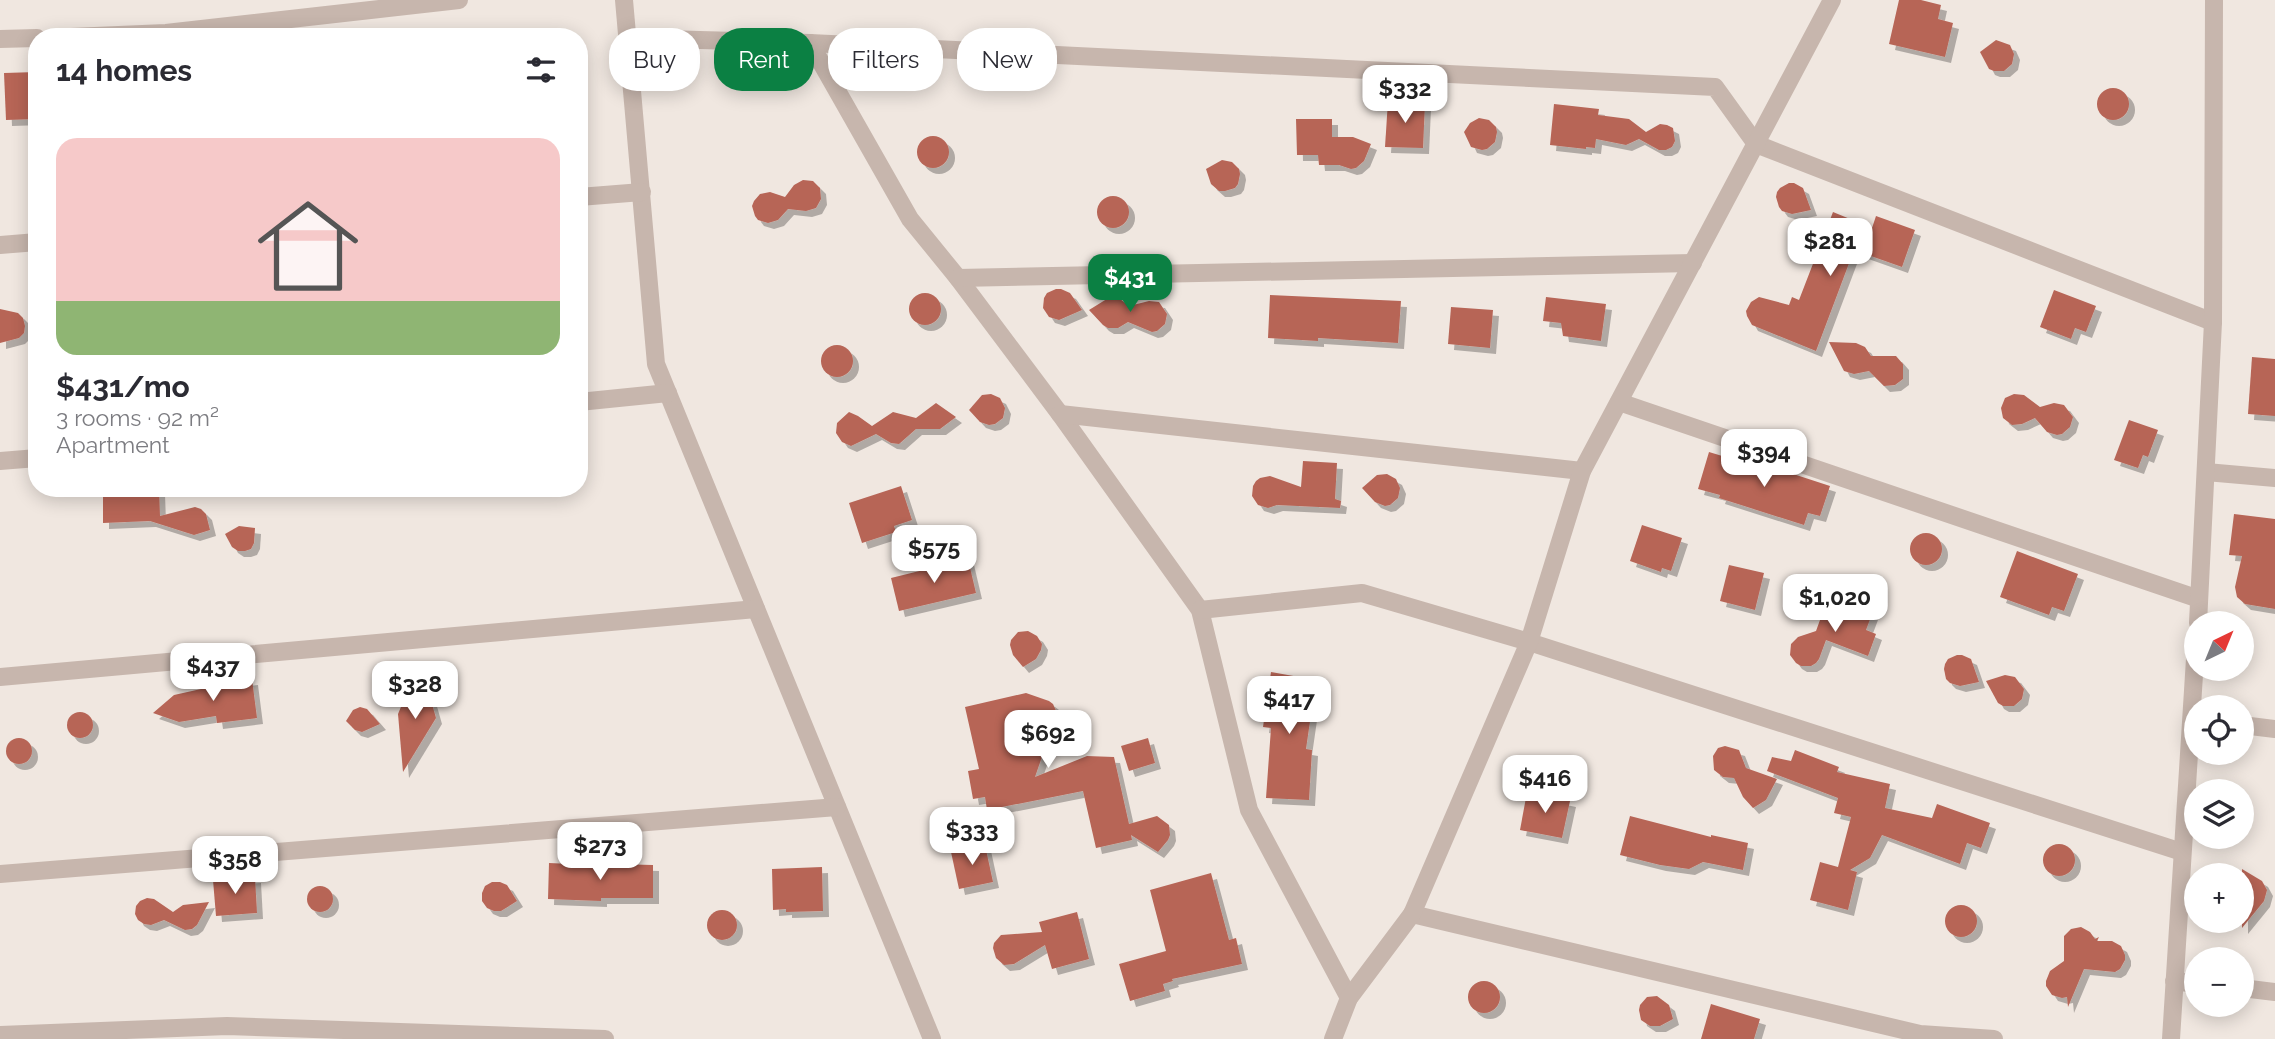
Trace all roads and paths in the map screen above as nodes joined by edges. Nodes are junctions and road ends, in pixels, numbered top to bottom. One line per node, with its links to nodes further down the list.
1 (459, 0): 5 (street)
2 (624, 0): 6 (street)
3 (1832, 0): 12 (street)
4 (2214, 0): 19 (street)
5 (210, 28)
6 (626, 28)
7 (28, 38): 8 (street)
8 (0, 39)
9 (814, 43): 12 (street)
10 (814, 50): 18 (street)
11 (632, 91): 13 (street)
12 (1756, 144): 17 (street); 19 (street)
13 (642, 192): 14 (street); 20 (street)
14 (588, 196)
15 (28, 243): 16 (street)
16 (0, 245)
17 (1693, 263): 18 (street); 22 (street)
18 (958, 278): 23 (street)
19 (2213, 322): 27 (street)
20 (668, 393): 21 (street); 30 (street)
21 (588, 401)
22 (1619, 401): 26 (street); 29 (street)
23 (1060, 414): 26 (street); 31 (street)
24 (28, 459): 25 (street)
25 (0, 461)
26 (1582, 471): 33 (street)
27 (2206, 472): 28 (street); 29 (street)
28 (2275, 478)
29 (2199, 599): 32 (street)
30 (756, 608): 34 (street); 38 (street)
31 (1200, 610): 33 (street); 46 (street)
32 (2198, 611)
33 (1530, 642): 39 (street); 41 (street)
34 (0, 677)
35 (2254, 726): 36 (street)
36 (2275, 729)
37 (2190, 765): 39 (street)
38 (837, 807): 40 (street); 49 (street)
39 (2182, 852): 42 (street)
40 (0, 874)
41 (1412, 914): 46 (street); 51 (street)
42 (2174, 981): 43 (street); 52 (street)
43 (2184, 982)
44 (2254, 990): 45 (street)
45 (2275, 992)
46 (1349, 998): 50 (street)
47 (0, 1035): 48 (street)
48 (605, 1039)
49 (932, 1039)
50 (1333, 1039)
51 (1994, 1039)
52 (2171, 1039)

